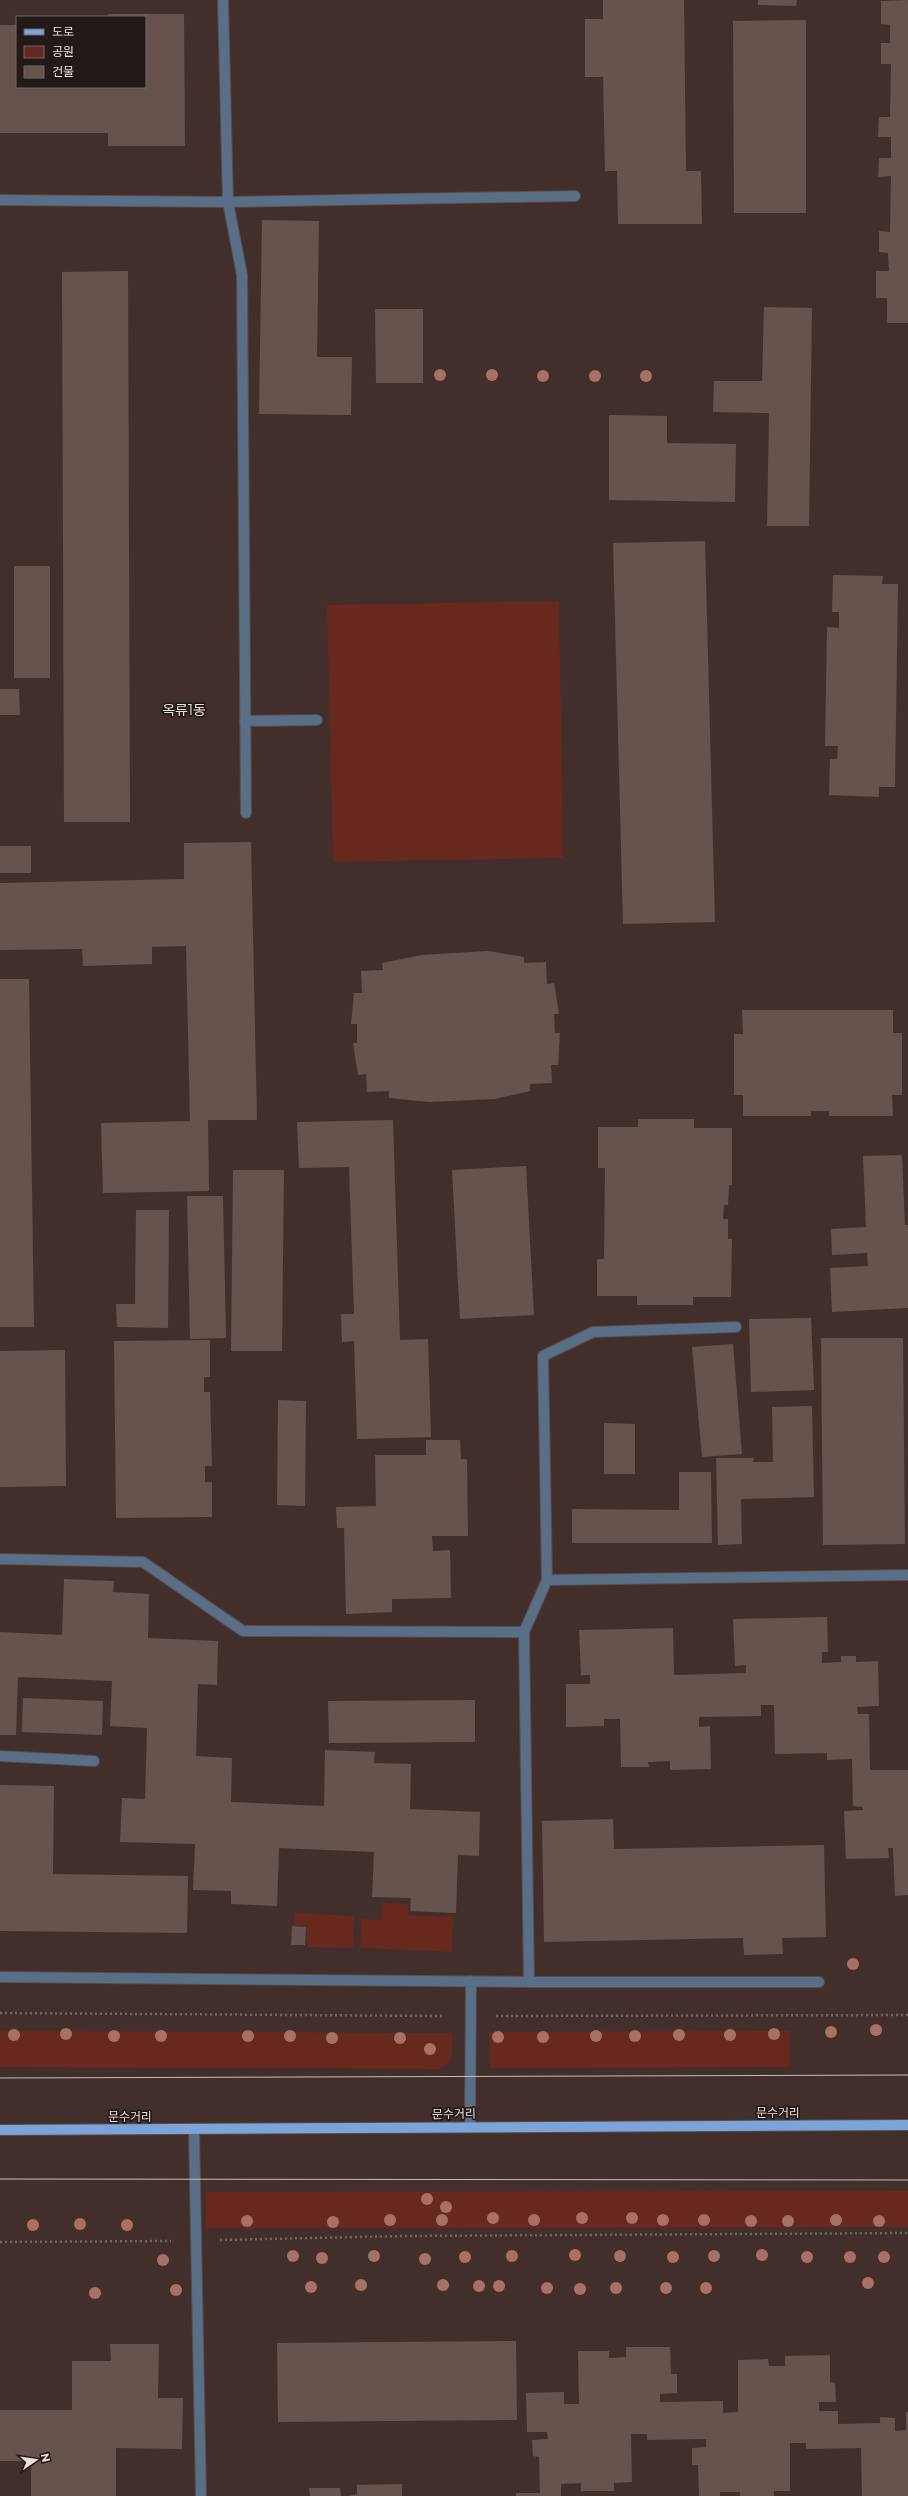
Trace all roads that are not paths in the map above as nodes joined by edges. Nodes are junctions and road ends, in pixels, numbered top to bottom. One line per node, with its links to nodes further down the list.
1 (223, 0): 4 (street)
2 (575, 196): 4 (street)
3 (0, 200): 4 (street)
4 (228, 202): 6 (street)
5 (316, 720): 6 (street)
6 (246, 721): 7 (street)
7 (246, 813)
8 (736, 1327): 11 (street)
9 (0, 1559): 12 (street)
10 (908, 1575): 11 (street)
11 (547, 1580): 12 (street)
12 (524, 1632): 17 (street)
13 (0, 1756): 14 (street)
14 (94, 1761)
15 (0, 1977): 16 (street)
16 (471, 1981): 17 (street); 19 (street)
17 (529, 1982): 18 (street)
18 (819, 1982)
19 (470, 2126): 20 (main road, 문수거리); 22 (main road, 문수거리)
20 (908, 2126)
21 (0, 2130): 22 (main road, 문수거리)
22 (194, 2130): 23 (street)
23 (201, 2496)

